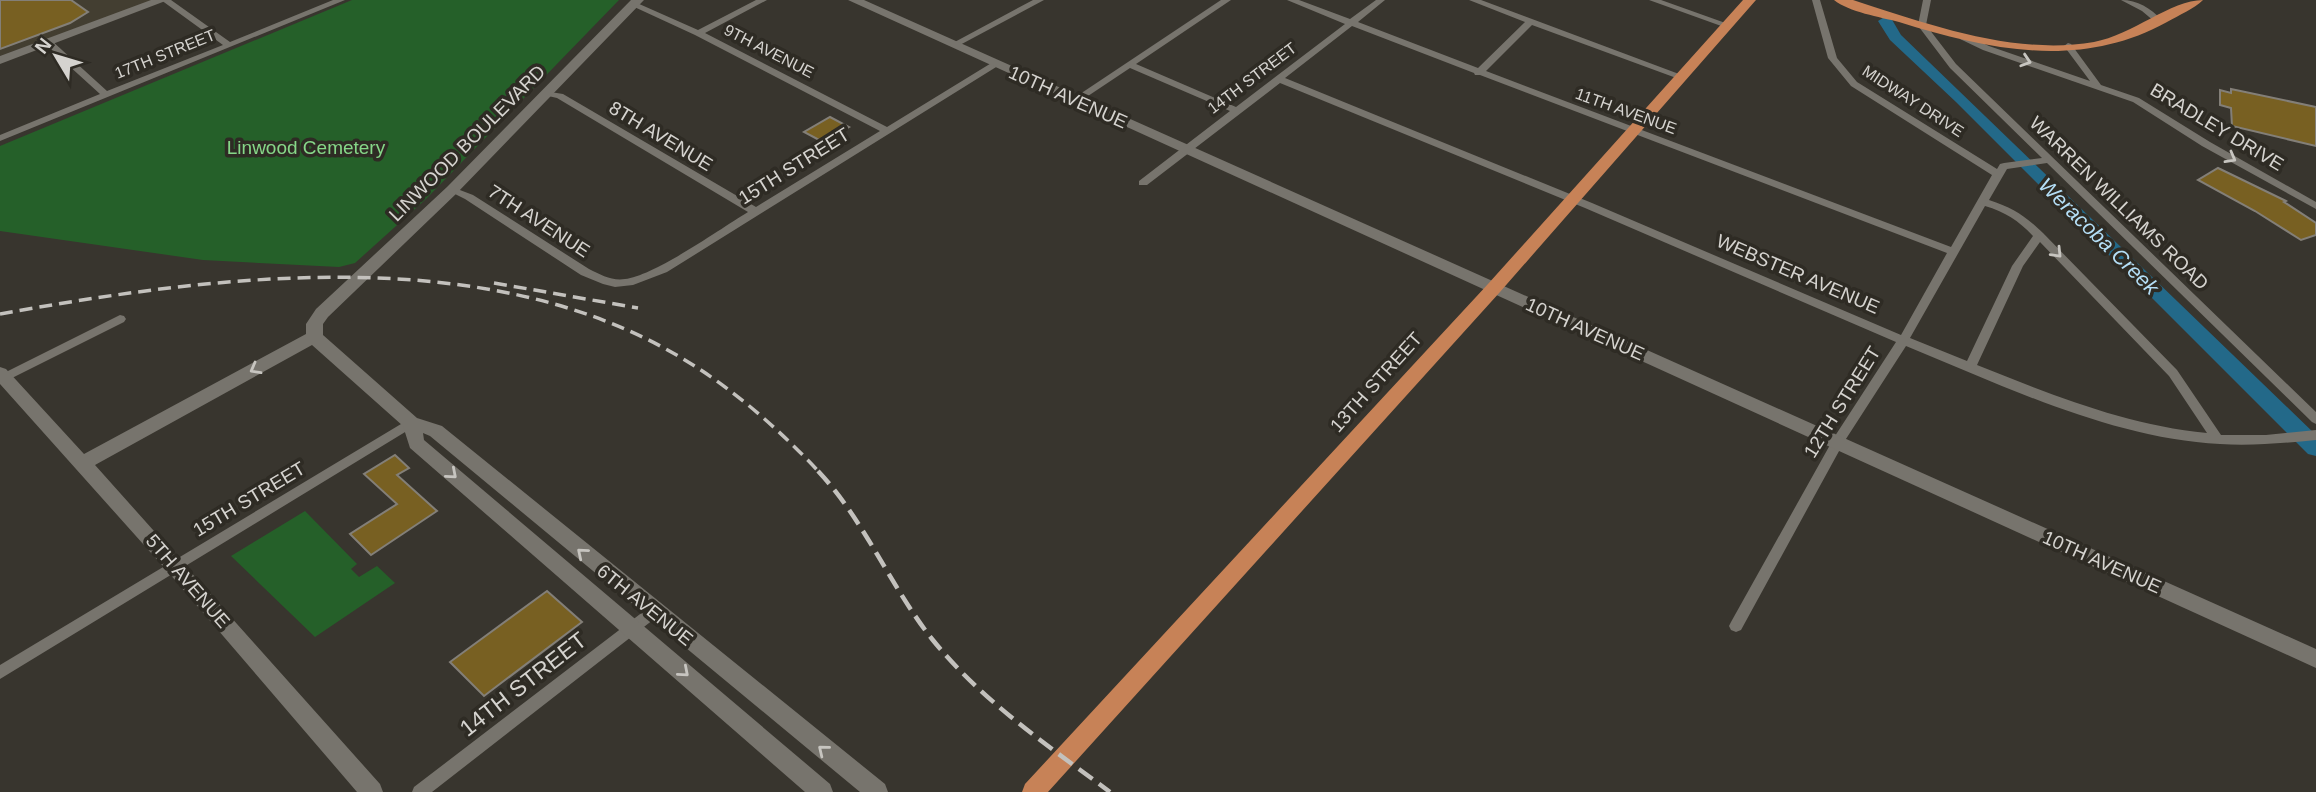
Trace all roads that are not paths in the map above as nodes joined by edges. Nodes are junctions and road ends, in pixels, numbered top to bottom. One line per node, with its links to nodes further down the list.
1 (163, 0): 25 (street); 27 (street)
2 (341, 0): 27 (street, 17TH STREET)
3 (763, 0): 23 (street)
4 (853, 0): 26 (street, 10TH AVENUE)
5 (1227, 0): 31 (street)
6 (1291, 0): 20 (street, 11TH AVENUE)
7 (1381, 0): 20 (street, 14TH STREET)
8 (1473, 0): 19 (street)
9 (1653, 0): 21 (street)
10 (1750, 0): 21 (main road, 13TH STREET)
11 (1816, 0): 45 (street, MIDWAY DRIVE)
12 (1840, 0): 22 (main road)
13 (1927, 0): 22 (street)
14 (2125, 0): 18 (street)
15 (2197, 0): 18 (main road)
16 (1033, 1): 26 (street)
17 (636, 2): 23 (street, 9TH AVENUE); 36 (street, LINWOOD BOULEVARD)
18 (2158, 20): 28 (main road)
19 (1531, 21): 32 (street); 33 (street)
20 (1349, 25): 32 (street, 11TH AVENUE); 34 (street, 14TH STREET)
21 (1727, 25): 33 (main road, 13TH STREET)
22 (1922, 25): 24 (main road); 44 (street, WARREN WILLIAMS ROAD)
23 (698, 33): 40 (street, 9TH AVENUE)
24 (1963, 37): 28 (main road); 35 (street, BRADLEY DRIVE, one-way to 35)
25 (48, 42): 29 (street); 37 (street)
26 (955, 44): 30 (street, 10TH AVENUE)
27 (229, 45): 37 (street, 17TH STREET)
28 (2068, 46): 35 (street)
29 (0, 60)
30 (996, 64): 38 (street, 10TH AVENUE); 40 (street, 15TH STREET)
31 (1130, 65): 38 (street); 39 (street)
32 (1478, 73): 41 (street, 11TH AVENUE)
33 (1682, 77): 41 (main road, 13TH STREET)
34 (1279, 79): 39 (street, 14TH STREET); 48 (street, WEBSTER AVENUE)
35 (2097, 84): 50 (street, BRADLEY DRIVE, one-way to 50)
36 (547, 93): 47 (street, LINWOOD BOULEVARD); 51 (street, 8TH AVENUE)
37 (106, 95): 42 (street, 17TH STREET)
38 (1076, 100): 43 (street, 10TH AVENUE)
39 (1237, 111): 43 (street, 14TH STREET)
40 (887, 131): 51 (street, 15TH STREET)
41 (1634, 131): 48 (main road, 13TH STREET); 53 (street, 11TH AVENUE)
42 (0, 138)
43 (1186, 151): 46 (street, 14TH STREET); 55 (street, 10TH AVENUE)
44 (2048, 160): 45 (street, 12TH STREET); 61 (street, WARREN WILLIAMS ROAD)
45 (1998, 174): 49 (street, 12TH STREET)
46 (1143, 183)
47 (452, 190): 54 (street, 7TH AVENUE); 57 (street, LINWOOD BOULEVARD)
48 (1574, 199): 55 (main road, 13TH STREET); 58 (street, WEBSTER AVENUE)
49 (1982, 201): 52 (street); 53 (street, 12TH STREET)
50 (2316, 206)
51 (756, 212): 54 (street, 15TH STREET)
52 (2039, 235): 59 (street); 64 (street, one-way to 64)
53 (1952, 251): 58 (street, 12TH STREET)
54 (606, 282)
55 (1494, 288): 65 (street, 10TH AVENUE); 77 (main road, 13TH STREET)
56 (120, 319): 60 (street)
57 (315, 336): 62 (street, 6TH AVENUE); 66 (street, one-way to 66)
58 (1903, 341): 59 (street, WEBSTER AVENUE); 65 (street, 12TH STREET)
59 (1970, 367): 64 (street, WEBSTER AVENUE)
60 (1, 377): 66 (street, 5TH AVENUE)
61 (2313, 413)
62 (411, 423): 67 (street, 15TH STREET); 68 (street, 6TH AVENUE, one-way to 62); 70 (street, 6TH AVENUE, one-way to 70)
63 (2314, 435): 64 (street, WEBSTER AVENUE)
64 (2218, 440)
65 (1838, 442): 69 (street, 12TH STREET); 71 (street, 10TH AVENUE)
66 (83, 463): 67 (street, 5TH AVENUE)
67 (176, 567): 72 (street, 15TH STREET); 73 (street, 5TH AVENUE)
68 (653, 612): 70 (street, 14TH STREET); 76 (street, 6TH AVENUE, one-way to 68)
69 (1736, 626)
70 (632, 628): 74 (street, 14TH STREET); 75 (street, 6TH AVENUE, one-way to 75)
71 (2316, 659)
72 (0, 673)
73 (372, 792)
74 (421, 792)
75 (822, 792)
76 (877, 792)
77 (1033, 792)

